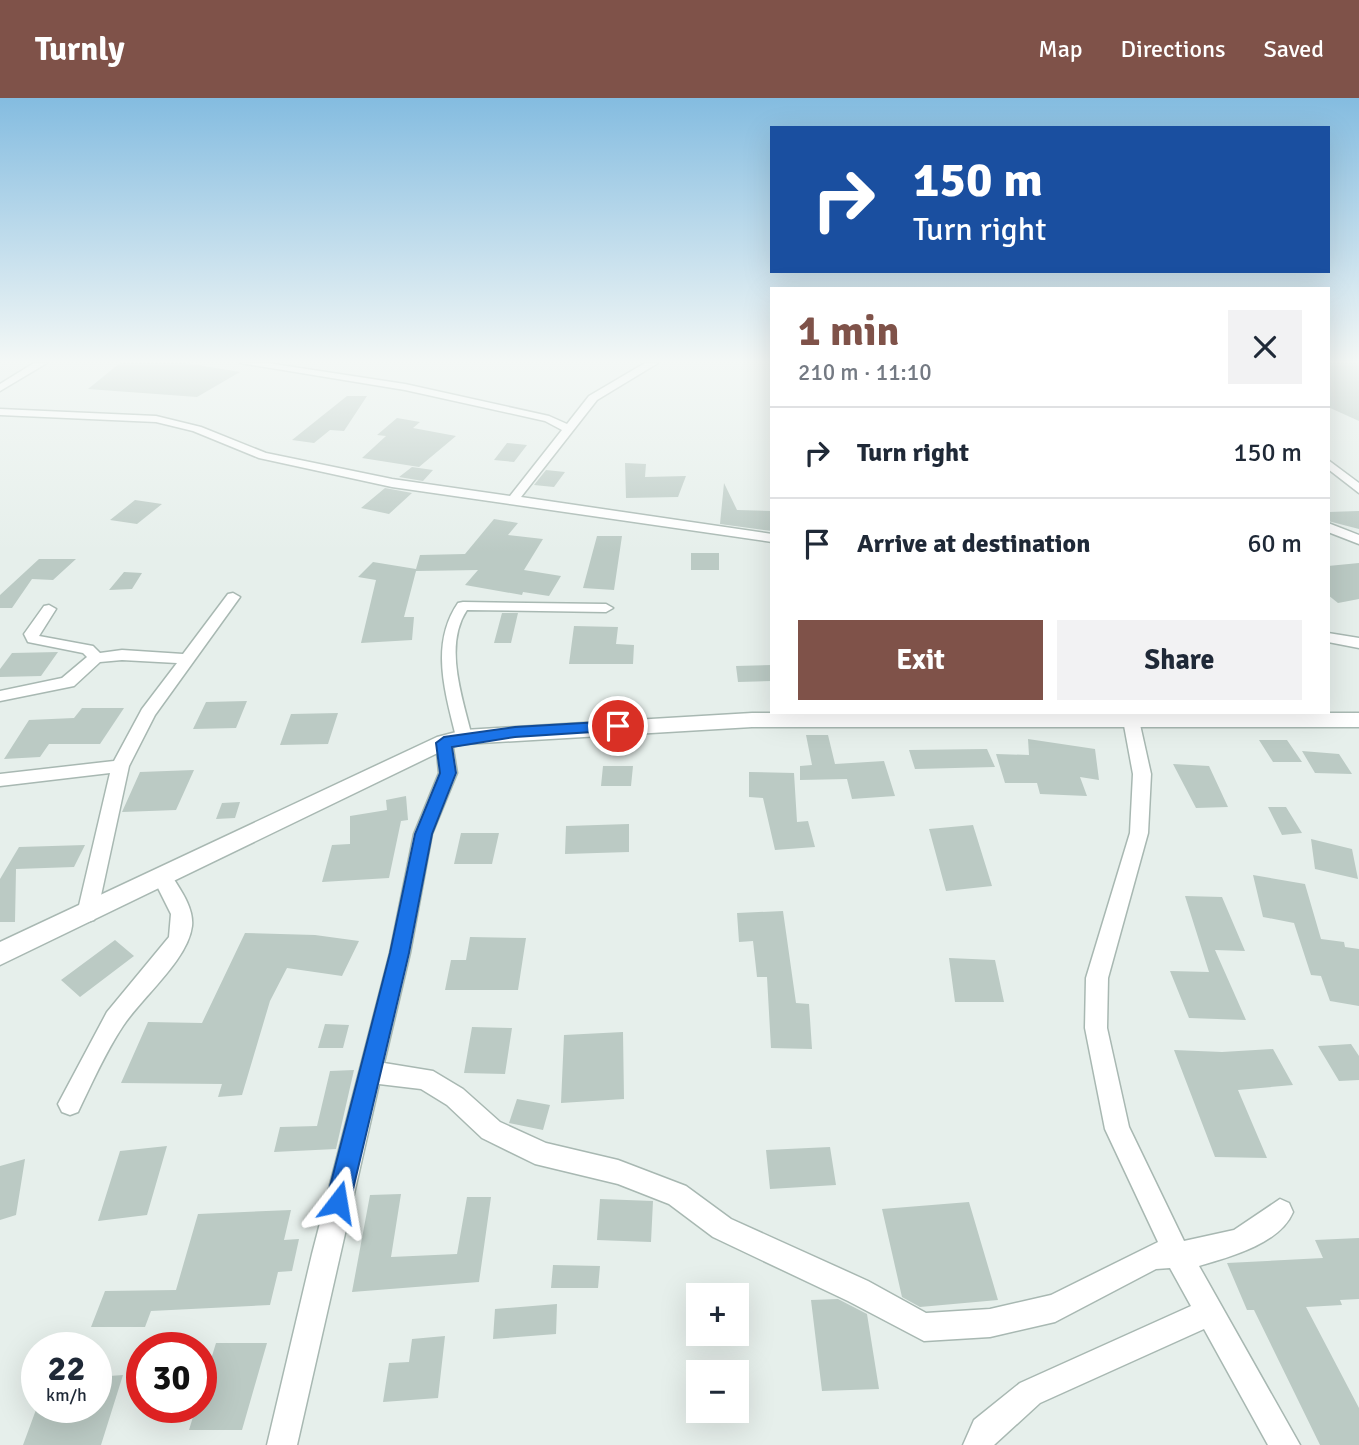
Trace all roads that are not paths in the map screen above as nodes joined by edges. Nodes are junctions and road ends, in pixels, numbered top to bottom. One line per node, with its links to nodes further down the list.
1 (184, 426): 7 (street)
2 (563, 426): 4 (street)
3 (571, 426): 4 (street)
4 (569, 429): 7 (street)
5 (1330, 465): 6 (street)
6 (1359, 489)
7 (513, 500): 9 (street)
8 (1330, 528): 10 (street)
9 (770, 538)
10 (1359, 540)
11 (233, 597): 17 (street)
12 (606, 608): 21 (street)
13 (48, 609): 16 (street)
14 (1330, 636): 15 (street)
15 (1359, 643)
16 (96, 659): 17 (street); 18 (street)
17 (188, 659): 22 (street)
18 (0, 696)
19 (1132, 720): 20 (street); 21 (street); 30 (street)
20 (1359, 720)
21 (454, 740): 24 (street); 27 (street)
22 (120, 766): 23 (street); 25 (street)
23 (0, 780)
24 (163, 878): 25 (street); 28 (street)
25 (88, 914): 26 (street)
26 (0, 954)
27 (370, 1072): 30 (street); 32 (street)
28 (70, 1104)
29 (1280, 1212): 30 (street)
30 (1177, 1254): 31 (street)
31 (1209, 1312): 33 (street); 34 (street)
32 (282, 1445)
33 (978, 1445)
34 (1285, 1445)

